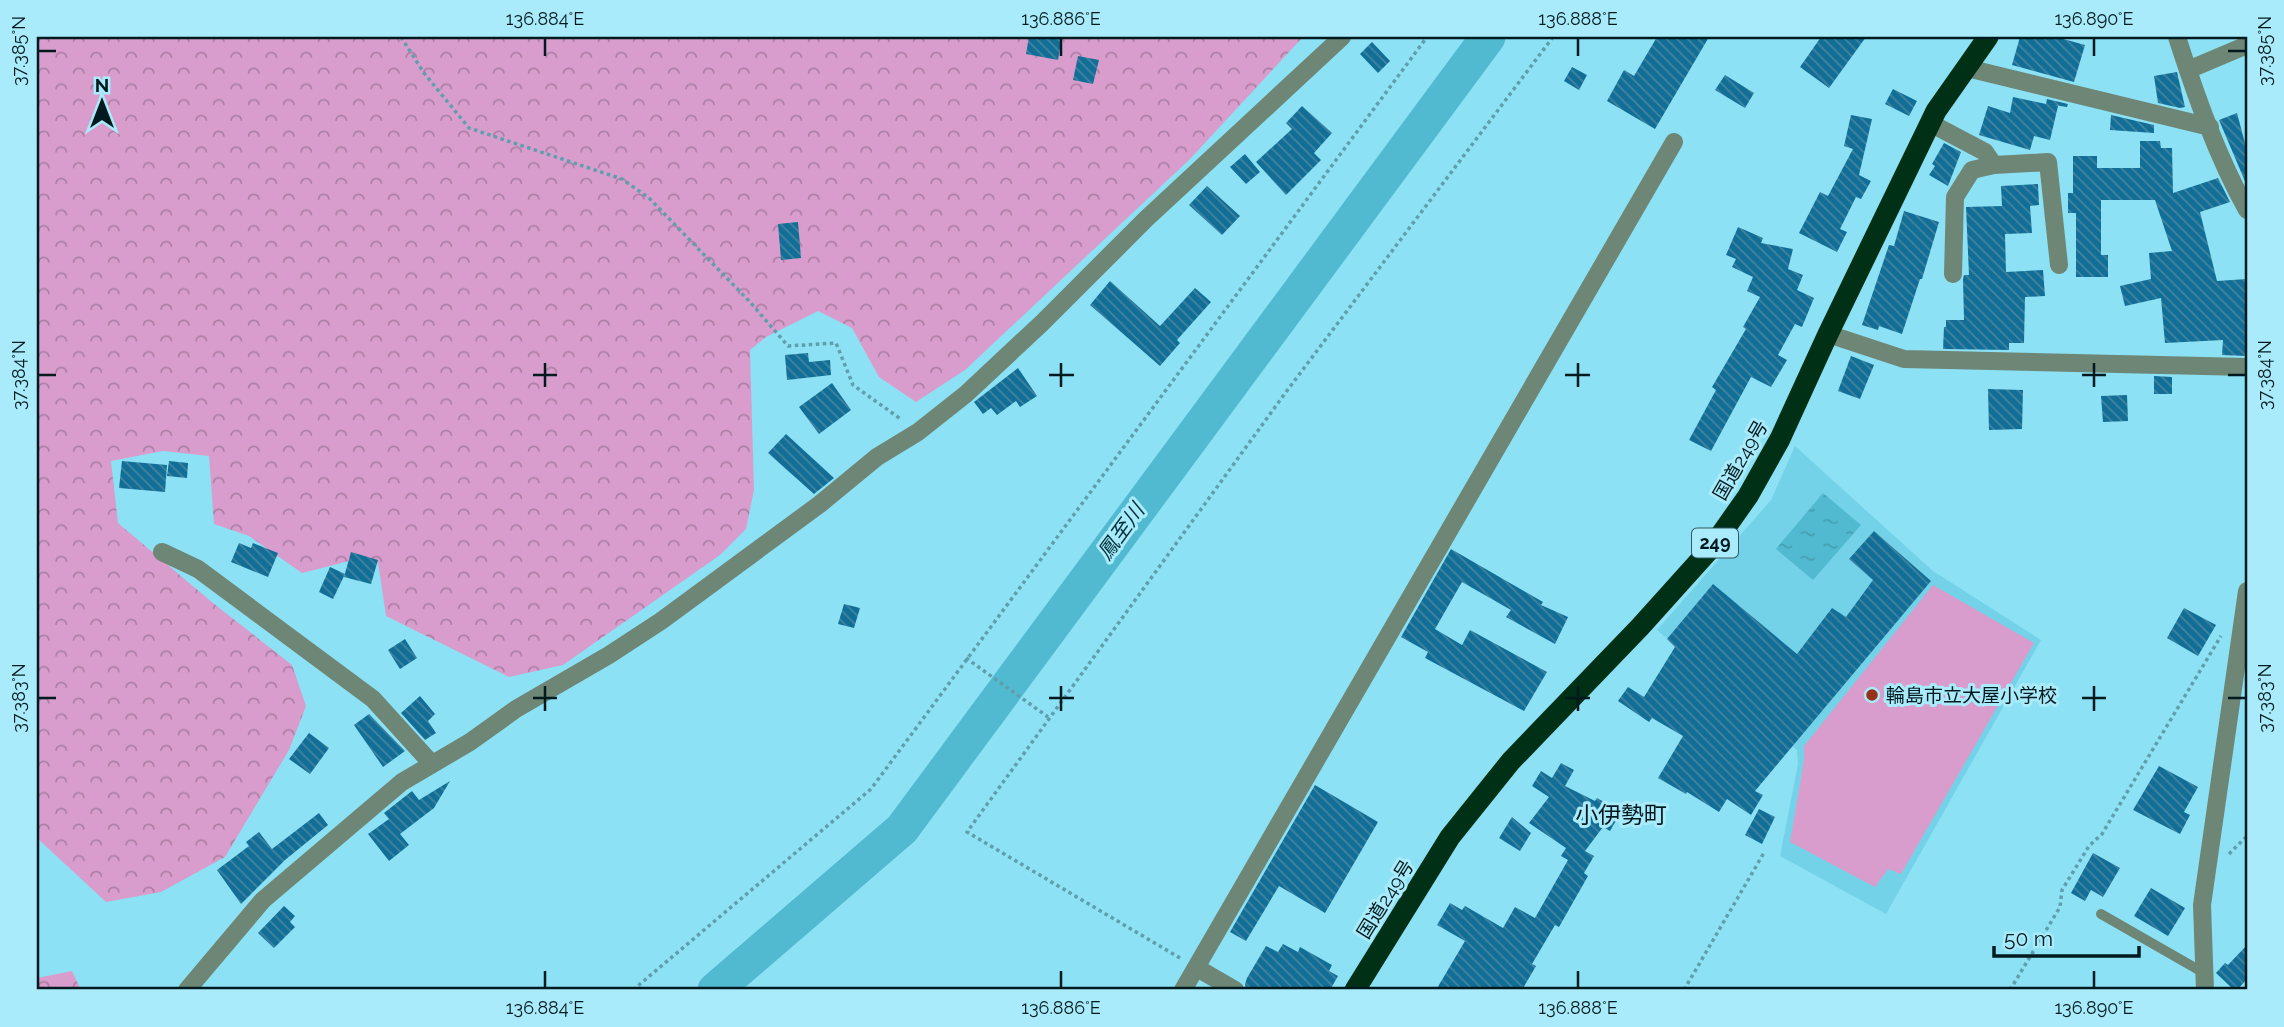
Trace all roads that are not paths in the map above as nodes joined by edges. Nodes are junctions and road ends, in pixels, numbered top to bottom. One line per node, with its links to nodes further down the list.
1 (1342, 37): 18 (street)
2 (1988, 37): 5 (highway, 国道249号 / 249)
3 (2177, 37): 6 (street)
4 (2247, 45): 6 (street)
5 (1967, 68): 7 (highway, 国道249号 / 249); 8 (street)
6 (2188, 70): 8 (street)
7 (1930, 123): 10 (street); 14 (highway, 国道249号 / 249)
8 (2210, 127): 11 (street)
9 (1674, 142): 20 (street)
10 (1994, 165): 12 (street); 13 (street)
11 (2247, 209)
12 (2059, 265)
13 (1953, 274)
14 (1828, 334): 15 (street); 25 (highway, 国道249号 / 249)
15 (2247, 367)
16 (162, 552): 18 (street)
17 (2247, 591): 21 (street)
18 (432, 764): 22 (street)
19 (2101, 914): 21 (lane)
20 (1197, 968): 23 (street); 24 (street)
21 (2208, 984)
22 (187, 990)
23 (1183, 990)
24 (1235, 990)
25 (1355, 990)

